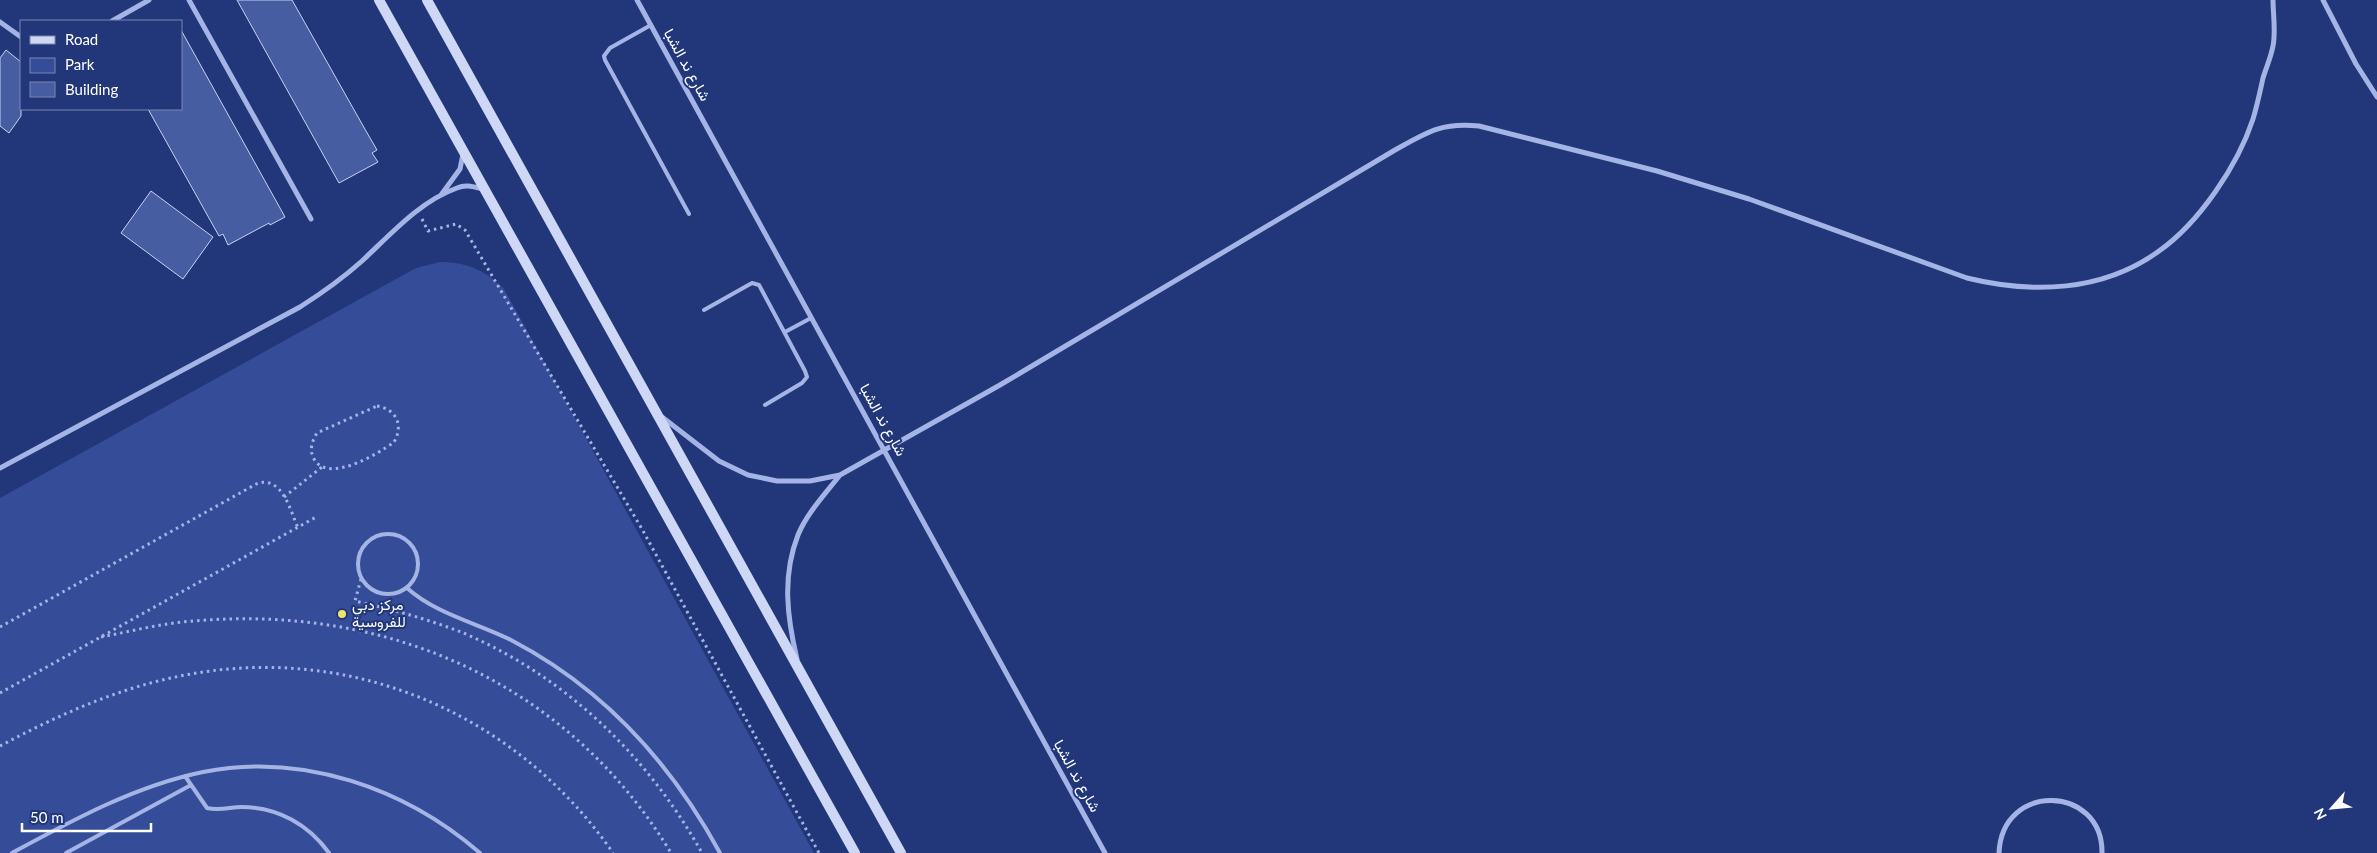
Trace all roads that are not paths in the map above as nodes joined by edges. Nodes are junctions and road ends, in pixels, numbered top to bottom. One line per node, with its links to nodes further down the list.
1 (149, 0): 8 (street)
2 (189, 0): 17 (street)
3 (379, 0): 13 (main road)
4 (427, 0): 22 (main road)
5 (637, 0): 10 (street, شارع ند الشبا)
6 (2273, 0): 23 (street)
7 (2323, 0): 12 (street)
8 (114, 20)
9 (0, 22): 11 (street)
10 (651, 25): 16 (lane); 19 (street, شارع ند الشبا)
11 (20, 36)
12 (2377, 98)
13 (463, 154): 14 (main road); 15 (street)
14 (483, 189): 15 (street); 35 (main road)
15 (439, 197): 24 (street)
16 (689, 214)
17 (311, 219)
18 (704, 310): 20 (lane)
19 (811, 318): 20 (lane); 23 (street, شارع ند الشبا)
20 (785, 332): 21 (lane)
21 (765, 405)
22 (655, 412): 25 (street); 27 (main road)
23 (885, 450): 25 (street); 37 (street, شارع ند الشبا)
24 (0, 468)
25 (840, 475): 27 (street)
26 (407, 588): 26 (lane); 34 (lane)
27 (799, 669): 36 (main road)
28 (185, 776): 29 (lane); 30 (lane); 33 (lane)
29 (190, 785): 31 (lane); 32 (lane)
30 (12, 853)
31 (66, 853)
32 (330, 853)
33 (480, 853)
34 (720, 853)
35 (855, 853)
36 (901, 853)
37 (1105, 853)
38 (1999, 853): 39 (street)
39 (2102, 853)

